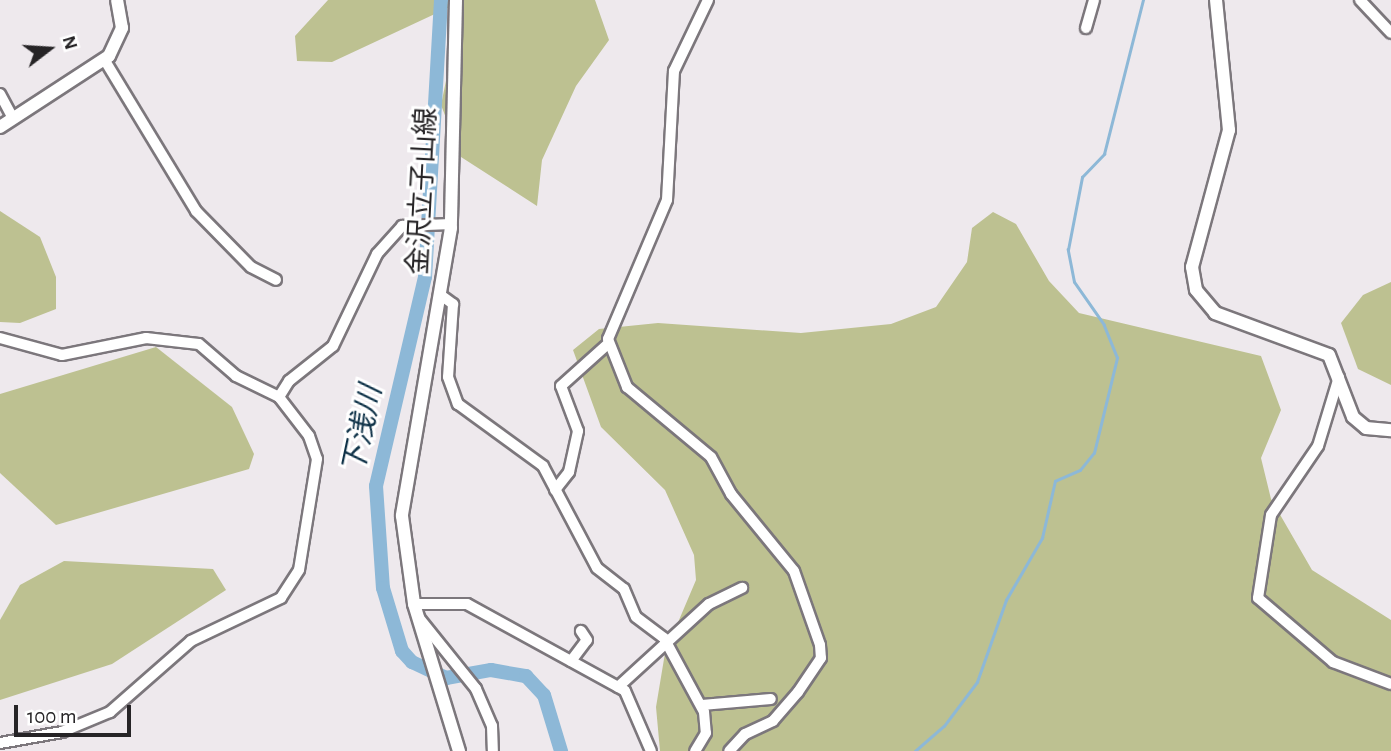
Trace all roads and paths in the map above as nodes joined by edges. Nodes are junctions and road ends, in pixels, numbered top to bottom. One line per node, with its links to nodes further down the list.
1 (117, 0): 9 (street)
2 (456, 0): 13 (street, 金沢立子山線)
3 (708, 0): 17 (street)
4 (1094, 0): 7 (street)
5 (1216, 0): 18 (street)
6 (1362, 1): 8 (street)
7 (1086, 29)
8 (1391, 33)
9 (104, 59): 11 (street); 14 (street)
10 (0, 94): 11 (street)
11 (12, 117): 12 (street)
12 (0, 127)
13 (451, 224): 15 (street, 金沢立子山線); 19 (street)
14 (276, 280)
15 (442, 296): 21 (street); 23 (street, 金沢立子山線)
16 (0, 338): 19 (street)
17 (609, 343): 21 (street); 37 (street)
18 (1340, 373): 20 (street); 28 (street)
19 (279, 397): 32 (street)
20 (1391, 430)
21 (555, 490): 26 (street)
22 (742, 588): 26 (street)
23 (414, 604): 24 (street, 金沢立子山線); 27 (street)
24 (419, 618): 33 (street, 金沢立子山線); 34 (street)
25 (581, 631): 27 (street)
26 (667, 644): 29 (street); 31 (street)
27 (571, 661): 29 (street)
28 (1391, 684)
29 (618, 687): 35 (street)
30 (771, 699): 31 (street)
31 (702, 705): 36 (street)
32 (0, 743)
33 (459, 751)
34 (493, 751)
35 (651, 751)
36 (695, 751)
37 (729, 751)

